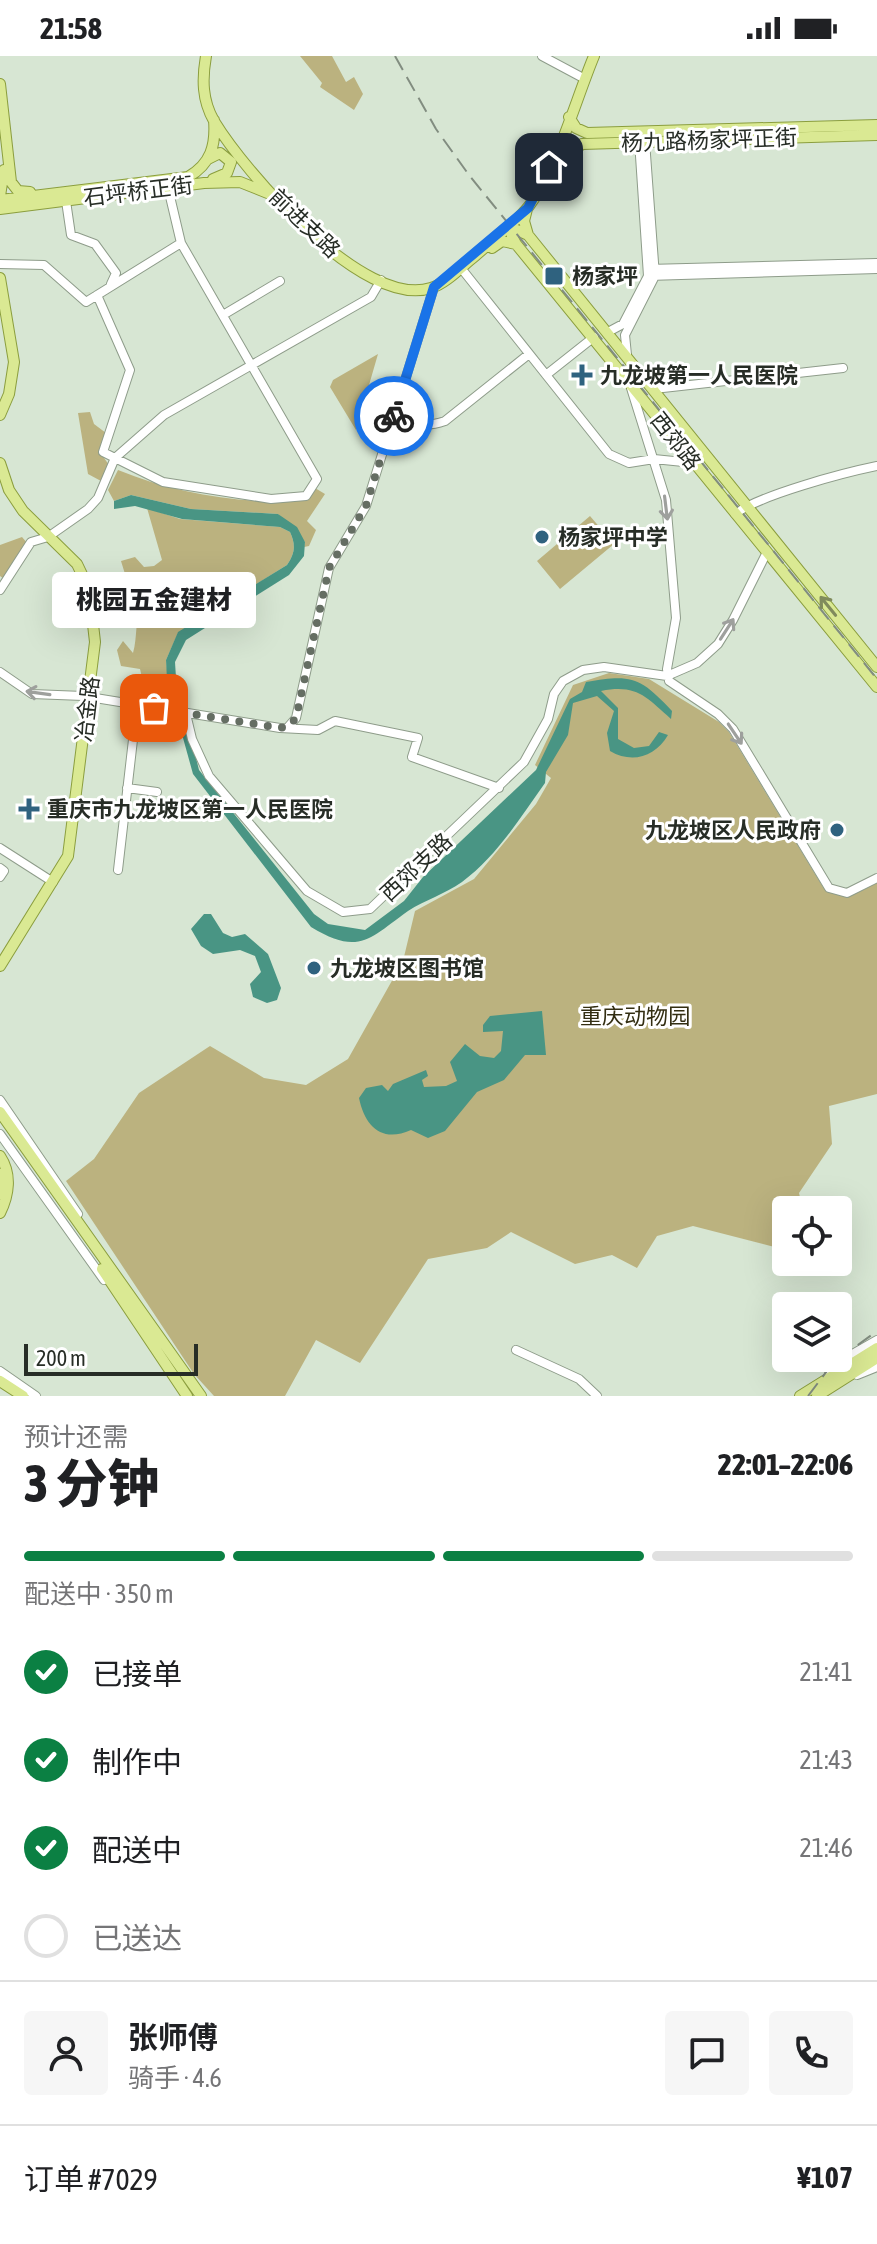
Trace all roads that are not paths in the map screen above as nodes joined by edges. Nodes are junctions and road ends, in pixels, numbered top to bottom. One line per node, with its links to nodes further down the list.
1 (206, 56): 7 (main road)
2 (542, 56): 4 (street)
3 (594, 56): 4 (main road)
4 (585, 79): 6 (main road)
5 (0, 84): 17 (main road)
6 (569, 117): 10 (main road); 16 (main road)
7 (214, 120): 15 (main road, 石坪桥正街); 21 (main road, 前进支路)
8 (877, 125): 10 (main road, 杨九路杨家坪正街)
9 (0, 128): 14 (main road)
10 (587, 133): 13 (main road)
11 (877, 135): 12 (main road, 杨九路杨家坪正街)
12 (642, 141): 13 (main road, 杨九路杨家坪正街); 28 (street); 34 (street)
13 (582, 144): 16 (main road)
14 (2, 153): 17 (main road)
15 (206, 162): 18 (main road); 20 (main road, 石坪桥正街)
16 (549, 167): 24 (main road)
17 (8, 181): 20 (main road); 23 (main road)
18 (204, 183): 19 (main road, 石坪桥正街); 21 (main road, 石坪桥正街)
19 (168, 188): 22 (main road, 石坪桥正街); 26 (street)
20 (52, 194): 23 (main road, 石坪桥正街)
21 (274, 196): 36 (main road, 前进支路)
22 (66, 201): 23 (main road, 石坪桥正街); 39 (street)
23 (1, 202)
24 (528, 208): 25 (main road); 31 (main road)
25 (528, 235): 27 (main road); 43 (main road, 西郊路)
26 (181, 243): 39 (street); 41 (street)
27 (516, 244): 31 (main road); 44 (main road, 西郊路)
28 (654, 252): 32 (street); 34 (street)
29 (877, 263): 32 (street)
30 (0, 264): 40 (street)
31 (461, 268): 38 (main road); 45 (street)
32 (677, 269): 34 (street)
33 (877, 269): 34 (street)
34 (652, 272): 43 (street); 46 (street)
35 (0, 278): 53 (main road)
36 (381, 280): 38 (main road, 前进支路); 47 (street)
37 (280, 281): 41 (street)
38 (434, 287): 54 (street)
39 (106, 289): 40 (street)
40 (97, 295): 55 (street)
41 (223, 315): 47 (street)
42 (0, 316): 52 (main road)
43 (608, 332): 46 (main road, 西郊路)
44 (594, 337): 49 (street); 50 (main road, 西郊路)
45 (529, 354): 49 (street); 54 (street)
46 (627, 356): 51 (main road, 西郊路)
47 (252, 366): 55 (street); 55 (street)
48 (843, 368): 51 (street)
49 (546, 375): 56 (street)
50 (629, 380): 56 (street); 58 (main road, 西郊路)
51 (654, 389): 61 (main road, 西郊路)
52 (0, 397)
53 (0, 415)
54 (394, 417): 73 (street)
55 (115, 458): 63 (street)
56 (654, 459): 58 (street); 68 (street, one-way to 68)
57 (0, 463): 60 (main road, 冶金路)
58 (693, 463): 62 (main road, 西郊路)
59 (877, 466): 61 (street)
60 (3, 489): 63 (main road, 冶金路)
61 (747, 505): 62 (street); 66 (main road, 西郊路, one-way to 61)
62 (735, 514): 64 (main road, 西郊路)
63 (45, 538): 65 (street); 70 (main road, 冶金路)
64 (767, 552): 68 (street, one-way to 64); 69 (main road, 西郊路)
65 (0, 590)
66 (877, 667)
67 (0, 672): 70 (street, one-way to 67)
68 (667, 676): 75 (street, 西郊支路); 81 (street, one-way to 81)
69 (877, 687)
70 (86, 696): 71 (street); 82 (main road, 冶金路)
71 (137, 705): 72 (street); 74 (street)
72 (186, 714): 73 (street); 75 (street, 西郊支路)
73 (289, 726): 75 (street)
74 (127, 788): 76 (street); 79 (street)
75 (499, 788)
76 (157, 792)
77 (0, 849): 82 (street)
78 (0, 868): 80 (street)
79 (118, 870)
80 (0, 877)
81 (877, 878)
82 (50, 881): 83 (main road, 冶金路); 84 (main road, 冶金路)
83 (0, 955)
84 (0, 966)
85 (0, 1100): 93 (street)
86 (0, 1112): 93 (main road)
87 (0, 1123): 93 (main road)
88 (0, 1134): 93 (street)
89 (0, 1156): 92 (main road)
90 (0, 1174): 91 (main road)
91 (0, 1194)
92 (0, 1213)
93 (123, 1295): 105 (main road); 106 (main road)
94 (877, 1340): 99 (street)
95 (877, 1348): 97 (main road)
96 (516, 1350): 107 (street)
97 (872, 1360): 99 (main road); 99 (street)
98 (0, 1371): 104 (street)
99 (831, 1380): 108 (main road); 109 (main road)
100 (0, 1381): 103 (main road)
101 (0, 1389): 102 (main road)
102 (11, 1396)
103 (23, 1396)
104 (36, 1396)
105 (187, 1396)
106 (201, 1396)
107 (597, 1396)
108 (800, 1396)
109 (817, 1396)

